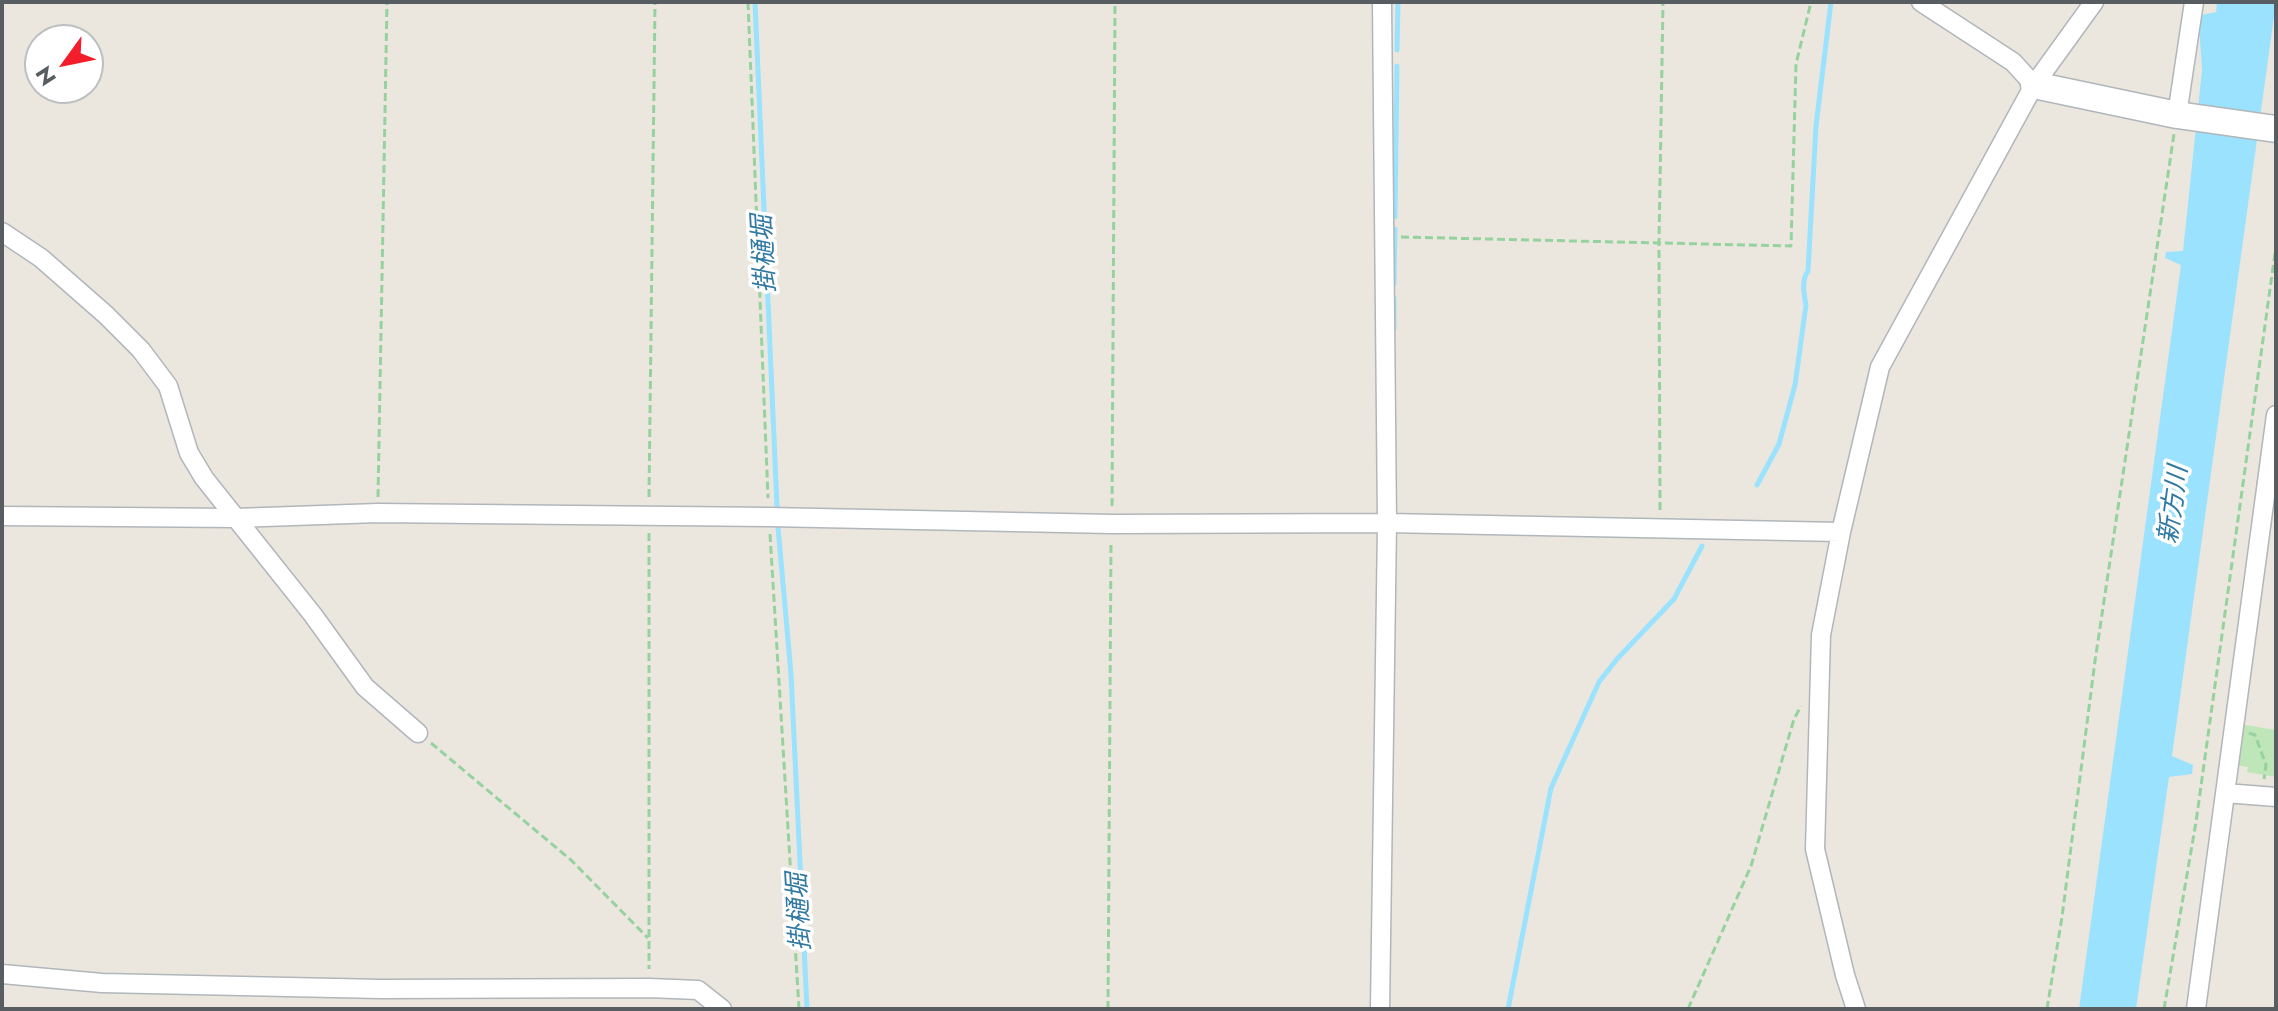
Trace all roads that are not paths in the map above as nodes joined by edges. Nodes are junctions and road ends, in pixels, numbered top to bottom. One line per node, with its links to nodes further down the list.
1 (1382, 2): 12 (street)
2 (1921, 2): 5 (street)
3 (2094, 2): 5 (street)
4 (2194, 2): 6 (street)
5 (2034, 85): 6 (street); 13 (street)
6 (2177, 115): 7 (street)
7 (2276, 129)
8 (2, 232): 11 (street)
9 (2276, 415): 15 (street)
10 (2, 516): 11 (street)
11 (236, 518): 12 (street); 14 (street)
12 (1387, 523): 13 (street); 19 (street)
13 (1841, 532): 20 (street)
14 (418, 733)
15 (2225, 793): 16 (street); 21 (street)
16 (2269, 796)
17 (2, 974): 18 (street)
18 (722, 1009)
19 (1380, 1009)
20 (1856, 1009)
21 (2196, 1009)

